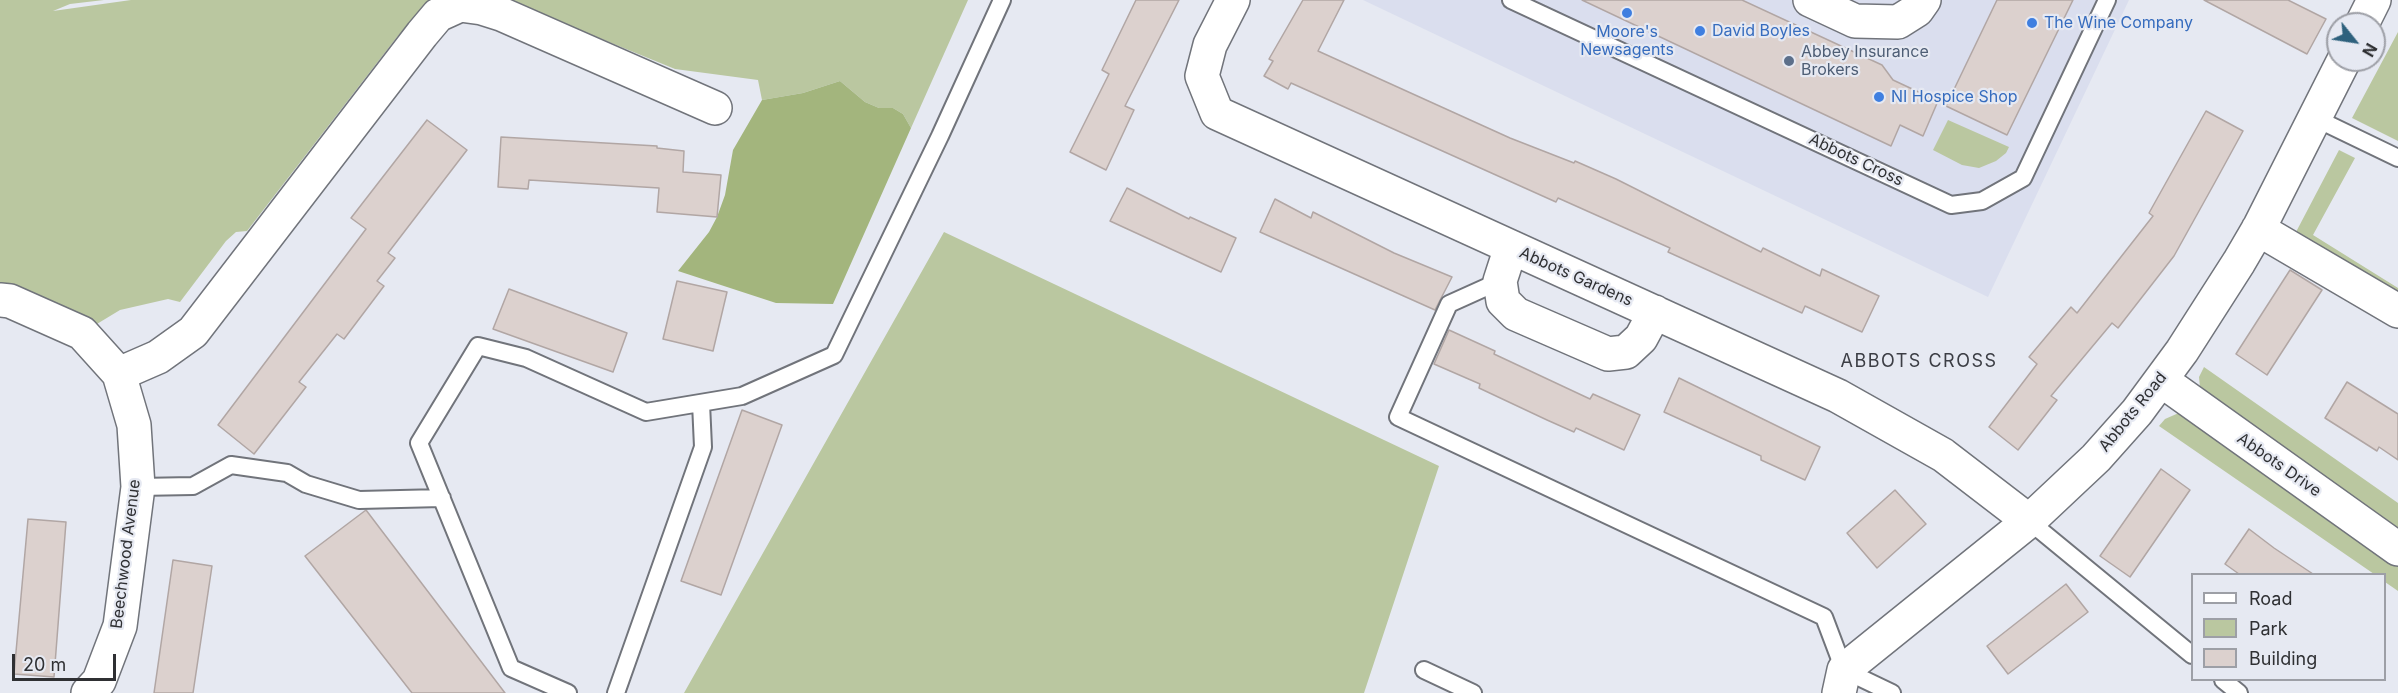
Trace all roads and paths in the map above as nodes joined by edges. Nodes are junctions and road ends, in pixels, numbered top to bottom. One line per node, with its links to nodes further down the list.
1 (1002, 0): 19 (lane)
2 (1233, 0): 12 (street, Abbots Gardens)
3 (1511, 0): 6 (lane, Abbots Cross)
4 (1810, 0): 5 (street)
5 (1924, 0)
6 (2107, 0)
7 (2338, 72): 9 (street, Abbots Road)
8 (715, 108): 17 (street)
9 (2315, 118): 10 (lane); 11 (street, Abbots Road)
10 (2398, 158)
11 (2258, 229): 15 (street); 18 (street, Abbots Road)
12 (1511, 247): 13 (street); 16 (street, Abbots Gardens)
13 (1500, 280): 16 (street); 27 (lane)
14 (0, 300): 17 (street, Beechwood Avenue)
15 (2398, 311)
16 (1655, 312): 22 (street, Abbots Gardens)
17 (119, 374): 20 (street, Beechwood Avenue)
18 (2161, 380): 22 (street, Abbots Road); 23 (street, Abbots Drive)
19 (701, 403): 21 (lane); 30 (lane)
20 (138, 488): 21 (lane); 28 (street, Beechwood Avenue)
21 (442, 498): 29 (lane)
22 (2029, 521): 24 (lane); 27 (street, Abbots Road)
23 (2398, 549)
24 (2191, 653)
25 (1424, 670): 31 (lane)
26 (2224, 681): 33 (lane)
27 (1842, 682): 32 (lane)
28 (88, 693)
29 (568, 693)
30 (616, 693)
31 (1473, 693)
32 (1892, 693)
33 (2240, 693)

